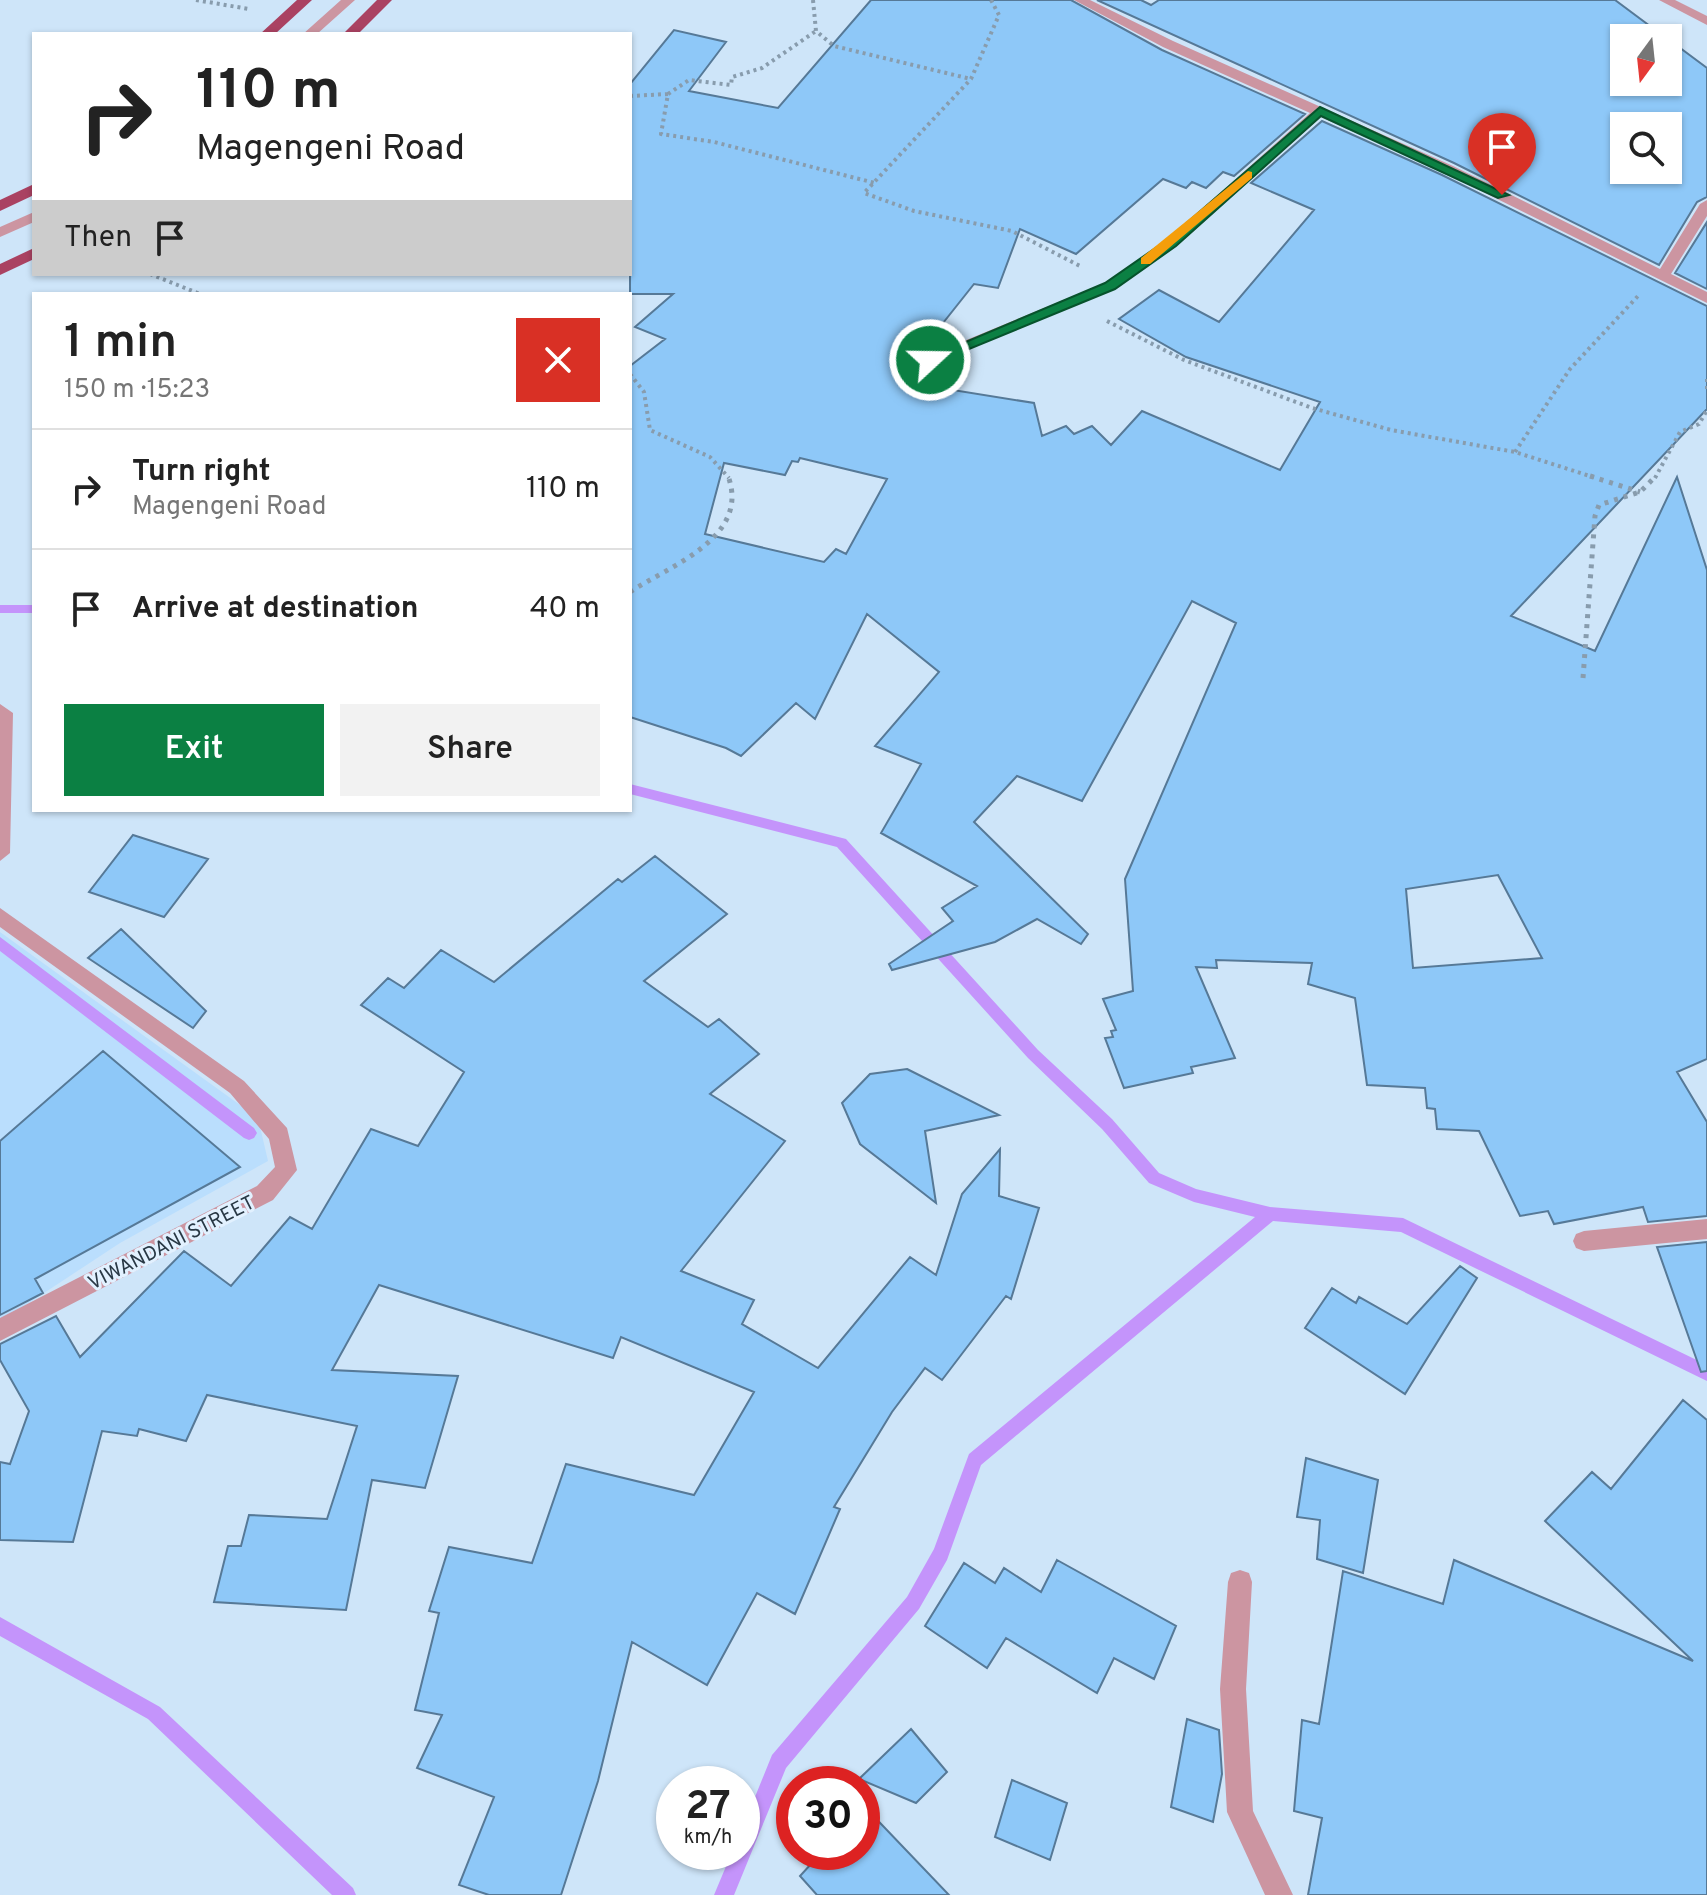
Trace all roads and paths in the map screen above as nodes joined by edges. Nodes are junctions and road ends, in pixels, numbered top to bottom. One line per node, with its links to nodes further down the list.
1 (196, 0): 9 (path)
2 (305, 0): 9 (highway)
3 (349, 0): 13 (street)
4 (385, 0): 14 (highway)
5 (813, 0): 11 (path)
6 (991, 0): 15 (path)
7 (1080, 0): 18 (street)
8 (1665, 0): 10 (street)
9 (289, 16): 12 (highway)
10 (1707, 21)
11 (816, 31): 15 (path); 16 (path)
12 (269, 32)
13 (311, 32)
14 (352, 32)
15 (971, 79): 19 (path)
16 (668, 94): 17 (path); 19 (path)
17 (632, 96)
18 (1320, 111): 27 (street); 29 (street)
19 (875, 183): 29 (path)
20 (32, 190): 22 (highway)
21 (1707, 204): 27 (street)
22 (0, 206)
23 (32, 217): 24 (street)
24 (0, 233)
25 (32, 254): 26 (highway)
26 (0, 270)
27 (1663, 275): 31 (street); 38 (path)
28 (155, 276): 30 (path)
29 (1110, 286): 32 (street)
30 (195, 292)
31 (1707, 298)
32 (1075, 302): 33 (street); 38 (path)
33 (930, 360)
34 (632, 375): 40 (path)
35 (1707, 379): 36 (path)
36 (1707, 390)
37 (1707, 410): 39 (path)
38 (1515, 452): 39 (path)
39 (1640, 492): 41 (path)
40 (632, 591)
41 (1583, 678)
42 (0, 711): 43 (street)
43 (0, 853)
44 (0, 916): 47 (street, VIWANDANI STREET)
45 (1707, 1229): 46 (street)
46 (1584, 1241)
47 (0, 1330)
48 (1240, 1582): 49 (street)
49 (1279, 1895)

